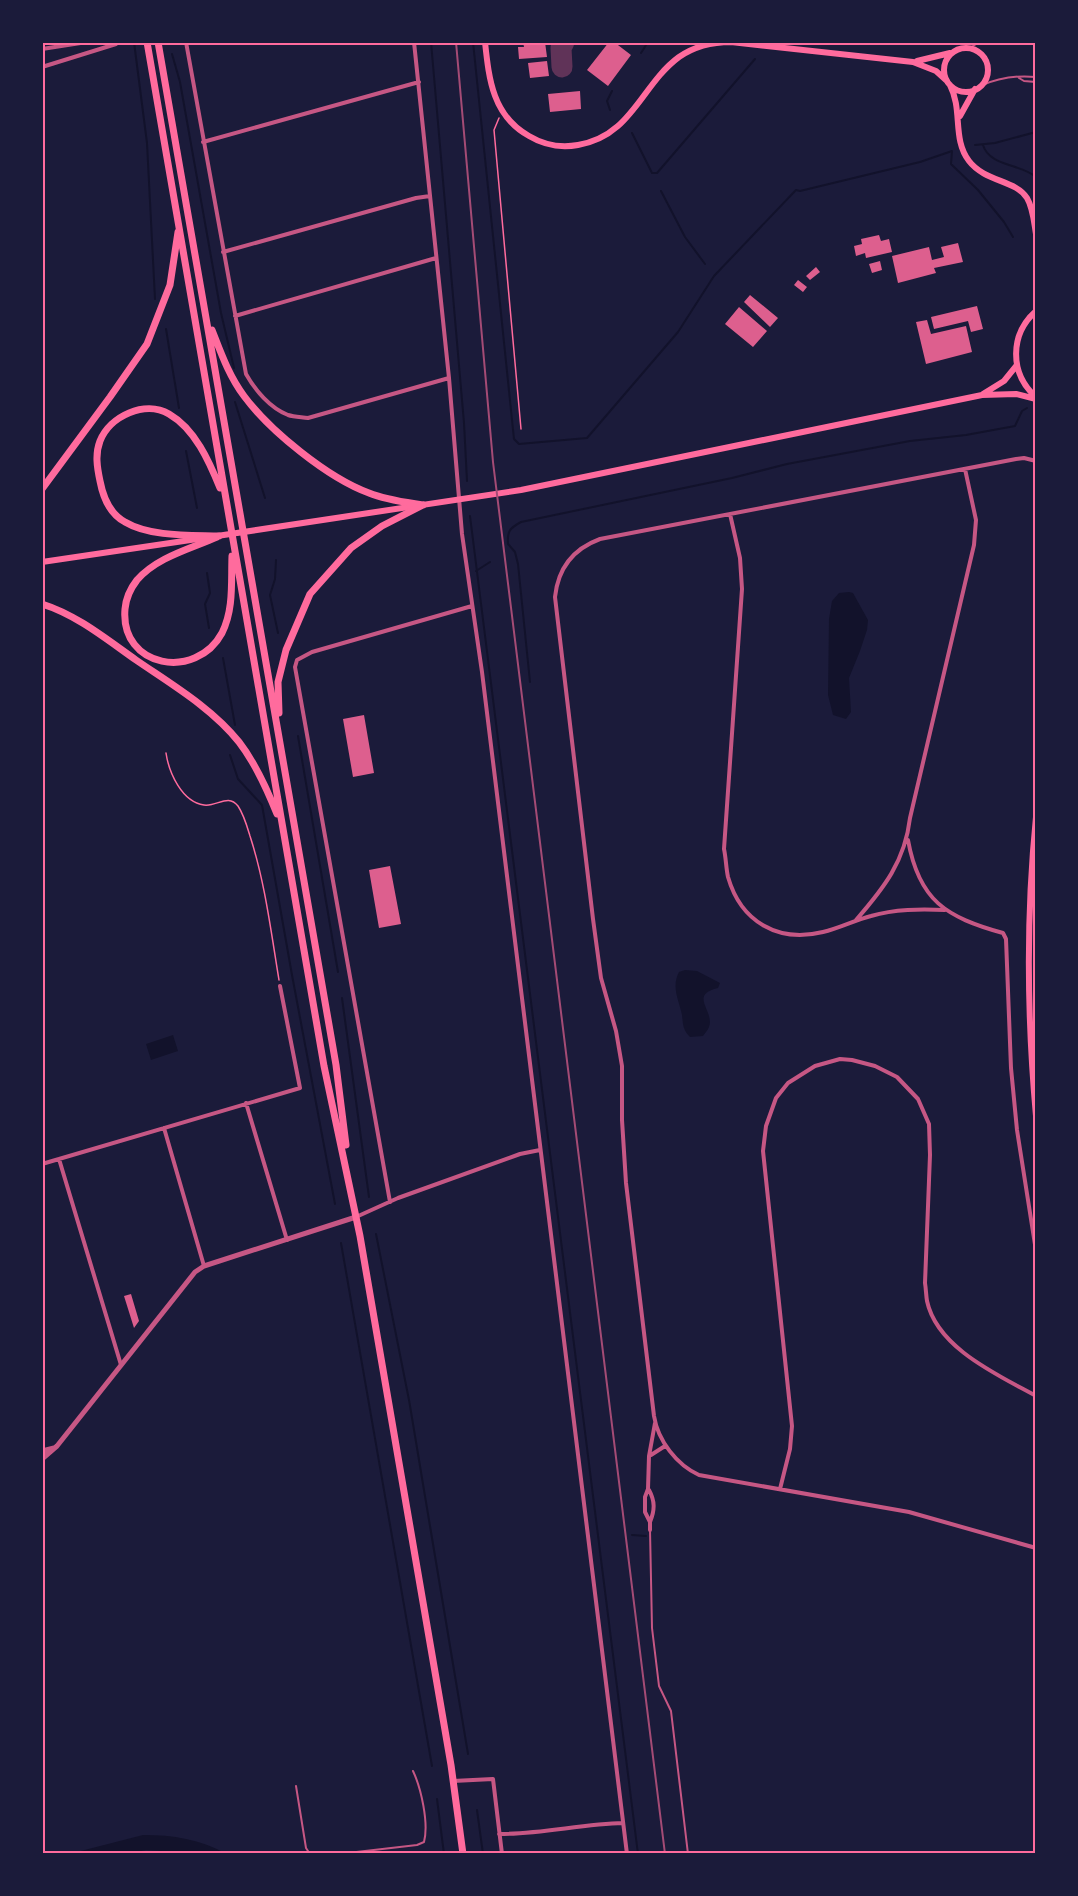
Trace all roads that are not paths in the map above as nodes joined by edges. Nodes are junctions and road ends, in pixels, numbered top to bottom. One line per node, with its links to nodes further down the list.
1 (87, 42): 10 (street)
2 (147, 42): 23 (main road)
3 (158, 42): 28 (main road)
4 (186, 42): 21 (street)
5 (414, 42): 16 (street)
6 (485, 42): 12 (main road)
7 (980, 42): 9 (lane)
8 (116, 43): 13 (street)
9 (970, 48): 11 (main road); 19 (main road)
10 (42, 49)
11 (953, 52): 12 (main road); 18 (main road)
12 (913, 62): 18 (main road)
13 (42, 67)
14 (1036, 77): 15 (lane)
15 (1018, 78): 17 (lane); 19 (lane)
16 (418, 82): 21 (street); 22 (street)
17 (1036, 82)
18 (949, 83): 19 (main road); 20 (main road)
19 (978, 88): 20 (main road)
20 (959, 119): 24 (main road)
21 (203, 142): 25 (street)
22 (430, 196): 25 (street); 26 (street)
23 (178, 226): 36 (main road); 37 (main road)
24 (1036, 234)
25 (223, 252): 29 (street)
26 (436, 258): 29 (street); 31 (street)
27 (1036, 311): 30 (main road)
28 (207, 315): 38 (main road); 45 (main road)
29 (235, 316): 31 (street)
30 (1017, 365): 32 (main road); 33 (main road)
31 (449, 378): 44 (street)
32 (982, 395): 33 (main road); 38 (main road)
33 (1036, 398)
34 (1036, 461): 35 (street)
35 (965, 469): 39 (street); 48 (street)
36 (42, 489)
37 (226, 502): 40 (main road); 41 (main road)
38 (423, 505): 40 (main road); 45 (main road)
39 (730, 514): 51 (street); 68 (street)
40 (219, 536): 41 (main road); 42 (main road)
41 (233, 543): 47 (main road)
42 (42, 562)
43 (42, 604): 47 (main road)
44 (472, 606): 57 (street); 61 (street)
45 (279, 737): 60 (main road)
46 (1036, 817): 49 (main road)
47 (283, 828): 60 (main road)
48 (907, 839): 50 (street); 51 (street)
49 (1034, 871): 53 (main road)
50 (945, 910): 51 (street); 64 (street)
51 (856, 921)
52 (280, 987): 54 (street)
53 (1033, 1001): 55 (main road)
54 (246, 1103): 56 (street); 63 (street)
55 (1036, 1116)
56 (164, 1128): 58 (street); 65 (street)
57 (540, 1150): 61 (street); 82 (street)
58 (59, 1159): 59 (street); 66 (street)
59 (42, 1164)
60 (350, 1184): 62 (main road)
61 (390, 1202): 62 (street)
62 (356, 1217): 63 (street); 80 (main road)
63 (287, 1240): 65 (street)
64 (1036, 1251)
65 (204, 1266): 66 (street)
66 (121, 1365): 70 (street)
67 (1036, 1396): 75 (street)
68 (655, 1422): 69 (street); 72 (street)
69 (665, 1446): 72 (street); 75 (street)
70 (56, 1447): 71 (street); 73 (street)
71 (42, 1451)
72 (649, 1456): 74 (street)
73 (42, 1459)
74 (648, 1489): 76 (street); 76 (street)
75 (780, 1489): 78 (street)
76 (650, 1522): 77 (street)
77 (651, 1530): 89 (lane)
78 (1036, 1548)
79 (412, 1771): 85 (lane)
80 (453, 1781): 83 (street); 86 (main road)
81 (296, 1786): 84 (lane)
82 (623, 1823): 83 (street); 88 (street)
83 (499, 1834): 87 (street)
84 (310, 1854)
85 (339, 1854)
86 (463, 1854)
87 (502, 1854)
88 (627, 1854)
89 (688, 1854)

